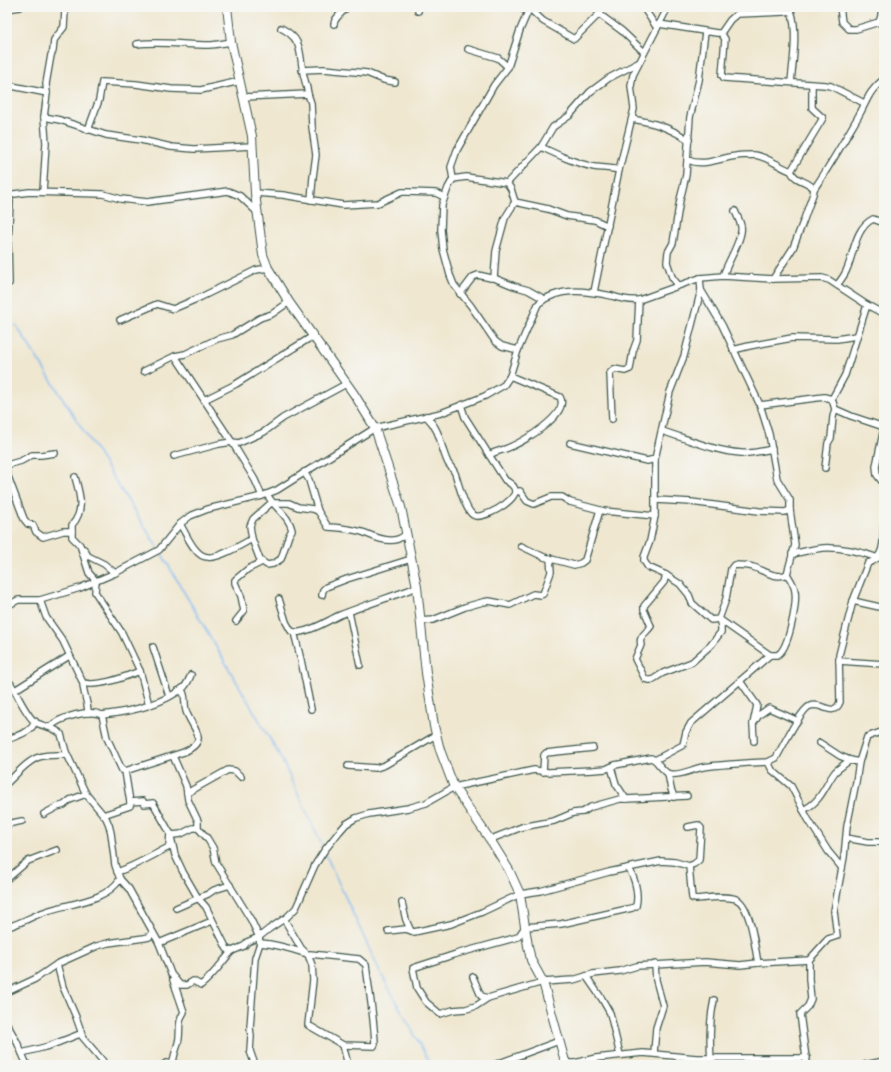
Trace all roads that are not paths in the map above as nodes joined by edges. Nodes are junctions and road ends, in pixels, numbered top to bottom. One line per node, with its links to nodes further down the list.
1 (20, 7): 13 (street)
2 (62, 7): 36 (street)
3 (227, 7): 23 (street)
4 (339, 7): 12 (street)
5 (518, 7): 14 (street)
6 (605, 7): 17 (street)
7 (643, 7): 19 (street)
8 (668, 7): 19 (street)
9 (741, 7): 16 (street)
10 (840, 7): 11 (street)
11 (882, 7)
12 (347, 8): 18 (street)
13 (7, 9)
14 (529, 9): 17 (street); 28 (street)
15 (791, 9): 16 (street); 33 (street)
16 (740, 13): 22 (street)
17 (599, 14): 26 (street)
18 (334, 24)
19 (658, 26): 21 (street); 26 (street)
20 (281, 28): 29 (street)
21 (705, 32): 22 (street); 43 (street)
22 (721, 33): 33 (street)
23 (231, 42): 24 (street); 31 (street)
24 (137, 44)
25 (468, 50): 28 (street)
26 (644, 52): 27 (street)
27 (638, 63): 41 (street); 45 (street)
28 (508, 67): 49 (street)
29 (302, 70): 32 (street); 37 (street)
30 (884, 79): 39 (street)
31 (240, 81): 38 (street); 42 (street)
32 (395, 82)
33 (792, 82): 35 (street)
34 (7, 85): 36 (street)
35 (812, 85): 39 (street); 48 (street)
36 (47, 93): 40 (street)
37 (308, 94): 38 (street); 56 (street)
38 (243, 96): 44 (street)
39 (864, 103): 51 (street)
40 (44, 117): 42 (street); 52 (street)
41 (632, 119): 43 (street); 47 (street)
42 (88, 130): 44 (street)
43 (689, 140): 46 (street)
44 (252, 146): 53 (street)
45 (541, 147): 47 (street); 50 (street)
46 (688, 160): 48 (street); 68 (street)
47 (619, 170): 61 (street)
48 (790, 171): 51 (street)
49 (453, 179): 50 (street); 55 (street)
50 (507, 183): 57 (street)
51 (814, 189): 66 (street)
52 (43, 192): 54 (street); 59 (street)
53 (255, 193): 56 (street); 59 (street)
54 (8, 195): 67 (street)
55 (444, 196): 56 (street); 72 (street)
56 (311, 200)
57 (515, 202): 61 (street); 64 (street)
58 (735, 211): 63 (street)
59 (257, 212): 62 (street)
60 (884, 224): 69 (street)
61 (608, 226): 71 (street)
62 (268, 268): 75 (street); 78 (street)
63 (723, 276): 65 (street); 66 (street)
64 (494, 278): 72 (street); 73 (street)
65 (700, 278): 68 (street); 70 (street)
66 (773, 279): 69 (street)
67 (9, 283)
68 (678, 285): 74 (street)
69 (837, 285): 76 (street)
70 (701, 290): 82 (street); 96 (street)
71 (594, 292): 73 (street); 74 (street)
72 (460, 294): 81 (street)
73 (544, 299): 81 (street)
74 (639, 300): 93 (street)
75 (289, 302): 79 (street); 83 (street)
76 (867, 305): 77 (street); 80 (street)
77 (884, 314)
78 (120, 320)
79 (313, 336): 86 (street); 88 (street)
80 (856, 336): 82 (street); 87 (street)
81 (518, 350): 85 (street)
82 (733, 350): 90 (street)
83 (175, 356): 84 (street); 88 (street)
84 (144, 372)
85 (510, 376): 89 (street); 101 (street)
86 (346, 384): 95 (street); 97 (street)
87 (832, 399): 90 (street); 91 (street)
88 (204, 400): 97 (street)
89 (461, 405): 92 (street); 101 (street)
90 (760, 405): 99 (street)
91 (835, 409): 94 (street); 105 (street)
92 (426, 416): 95 (street); 110 (street)
93 (612, 419)
94 (884, 427): 109 (street)
95 (375, 428): 106 (street); 121 (street)
96 (662, 431): 99 (street); 103 (street)
97 (232, 442): 102 (street); 111 (street)
98 (570, 443): 103 (street)
99 (772, 449): 115 (street)
100 (55, 453): 104 (street)
101 (489, 455): 110 (street)
102 (174, 456)
103 (655, 459): 112 (street)
104 (7, 465)
105 (826, 468)
106 (304, 472): 111 (street); 116 (street)
107 (7, 474): 120 (street)
108 (75, 477): 120 (street)
109 (884, 484)
110 (515, 492): 114 (street)
111 (264, 495): 113 (street); 119 (street)
112 (656, 500): 115 (street); 117 (street)
113 (271, 503): 116 (street); 122 (street); 129 (street)
114 (600, 510): 117 (street); 126 (street)
115 (790, 510): 125 (street)
116 (318, 511): 121 (street)
117 (655, 516): 132 (street)
118 (884, 523): 127 (street)
119 (180, 524): 122 (street); 130 (street)
120 (72, 531): 124 (street)
121 (406, 534): 128 (street)
122 (252, 539): 129 (street)
123 (521, 546): 126 (street)
124 (82, 548): 130 (street); 133 (street)
125 (792, 554): 127 (street); 131 (street)
126 (550, 558): 144 (street)
127 (878, 558): 138 (street)
128 (411, 559): 134 (street); 135 (street)
129 (262, 562): 143 (street)
130 (115, 573): 133 (street)
131 (786, 574): 142 (street); 147 (street)
132 (666, 575): 142 (street); 142 (street)
133 (96, 581): 137 (street); 152 (street)
134 (416, 587): 141 (street); 144 (street)
135 (322, 595)
136 (279, 599): 145 (street)
137 (40, 600): 139 (street); 148 (street)
138 (853, 600): 140 (street); 149 (street)
139 (7, 606)
140 (884, 608)
141 (350, 612): 145 (street); 151 (street)
142 (719, 620): 147 (street)
143 (236, 621)
144 (420, 621): 169 (street)
145 (294, 632): 161 (street)
146 (153, 647): 159 (street)
147 (770, 655): 155 (street)
148 (69, 656): 156 (street); 157 (street)
149 (839, 661): 150 (street); 165 (street)
150 (884, 664)
151 (360, 665)
152 (140, 671): 156 (street); 160 (street)
153 (192, 675): 158 (street)
154 (7, 681): 157 (street)
155 (740, 681): 166 (street); 176 (street)
156 (83, 683): 162 (street)
157 (15, 690): 164 (street)
158 (177, 691): 159 (street); 175 (street)
159 (169, 696): 160 (street)
160 (150, 705): 163 (street)
161 (311, 709)
162 (88, 713): 163 (street); 167 (street)
163 (102, 714): 182 (street)
164 (34, 721): 167 (street); 170 (street)
165 (798, 721): 166 (street); 178 (street)
166 (753, 724): 171 (street)
167 (50, 726): 174 (street)
168 (884, 731): 179 (street)
169 (436, 735): 180 (street); 187 (street)
170 (7, 740)
171 (754, 741)
172 (820, 743): 177 (street)
173 (593, 748): 183 (street)
174 (67, 755): 186 (street); 189 (street)
175 (173, 756): 182 (street); 188 (street)
176 (655, 760): 181 (street); 184 (street)
177 (850, 760): 179 (street); 194 (street)
178 (768, 762): 184 (street); 194 (street)
179 (859, 762): 202 (street)
180 (348, 766)
181 (610, 767): 183 (street); 192 (street)
182 (125, 771): 193 (street)
183 (543, 772): 187 (street)
184 (668, 774): 191 (street)
185 (241, 777): 188 (street)
186 (7, 783)
187 (454, 787): 203 (street); 217 (street)
188 (187, 793): 200 (street)
189 (86, 794): 195 (street); 196 (street)
190 (687, 796): 191 (street)
191 (674, 797): 192 (street)
192 (626, 799): 203 (street)
193 (130, 802): 196 (street); 201 (street)
194 (803, 810): 208 (street)
195 (44, 814)
196 (103, 815): 209 (street)
197 (22, 821): 198 (street)
198 (7, 824)
199 (688, 827): 206 (street)
200 (198, 828): 201 (street); 212 (street)
201 (170, 833): 209 (street); 214 (street)
202 (846, 838): 204 (street); 208 (street)
203 (490, 840): 213 (street)
204 (884, 842)
205 (57, 850): 210 (street)
206 (689, 866): 207 (street); 229 (street)
207 (628, 868): 213 (street); 220 (street)
208 (842, 868): 228 (street)
209 (117, 872): 211 (street)
210 (7, 879)
211 (120, 879): 219 (street); 223 (street)
212 (230, 886): 214 (street); 224 (street)
213 (520, 894): 220 (street); 221 (street)
214 (198, 898): 216 (street); 218 (street)
215 (402, 903): 221 (street)
216 (176, 908)
217 (284, 919): 224 (street); 227 (street)
218 (212, 921): 225 (street); 226 (street)
219 (7, 927)
220 (525, 927): 235 (street); 237 (street)
221 (410, 929): 222 (street)
222 (388, 931)
223 (153, 933): 225 (street); 230 (street)
224 (259, 940): 226 (street); 227 (street); 256 (street)
225 (160, 944): 232 (street)
226 (232, 951): 232 (street)
227 (307, 954): 242 (street); 242 (street)
228 (808, 960): 229 (street); 246 (street)
229 (758, 963): 231 (street)
230 (57, 964): 236 (street); 240 (street)
231 (655, 964): 233 (street); 244 (street)
232 (171, 974): 251 (street)
233 (586, 976): 235 (street); 245 (street)
234 (473, 977): 237 (street)
235 (543, 982): 237 (street); 241 (street)
236 (7, 992)
237 (488, 998)
238 (714, 1000): 249 (street)
239 (7, 1024): 243 (street)
240 (82, 1034): 243 (street); 253 (street)
241 (559, 1041): 247 (street); 250 (street)
242 (343, 1045): 257 (street)
243 (22, 1053): 252 (street)
244 (654, 1053): 245 (street); 249 (street)
245 (620, 1055): 247 (street)
246 (807, 1058): 249 (street); 259 (street)
247 (565, 1061)
248 (884, 1061): 260 (street)
249 (711, 1062)
250 (505, 1063): 258 (street)
251 (173, 1064): 254 (street); 255 (street)
252 (27, 1065)
253 (105, 1065)
254 (162, 1065)
255 (180, 1065)
256 (255, 1065)
257 (348, 1065)
258 (494, 1065)
259 (807, 1065)
260 (865, 1065)

